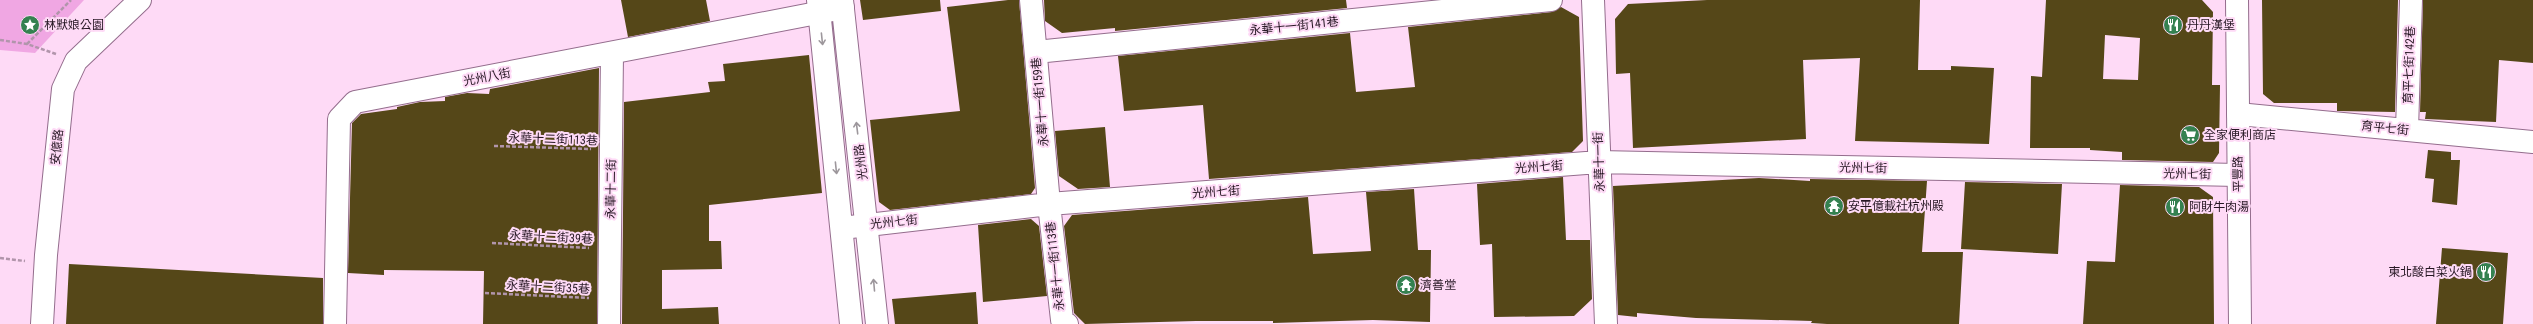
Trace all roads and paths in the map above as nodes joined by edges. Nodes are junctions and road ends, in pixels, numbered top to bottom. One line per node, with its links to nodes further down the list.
1 (70, 0): 11 (path)
2 (140, 0): 14 (street, 安億路)
3 (1031, 0): 12 (street, 永華十一街159巷)
4 (1551, 0): 12 (street, 永華十一街141巷)
5 (1592, 0): 20 (street, 永華十一街)
6 (2237, 0): 15 (street, 平豐路)
7 (2411, 0): 16 (street, 育平七街142巷)
8 (843, 4): 9 (street, 光州八街); 23 (street, 光州路, one-way to 8)
9 (819, 7): 13 (street, 光州八街); 24 (street, one-way to 24)
10 (0, 40): 11 (path)
11 (26, 44): 14 (path)
12 (1036, 52): 22 (street, 永華十一街159巷)
13 (612, 54): 19 (street, 永華十二街); 32 (street, 光州八街)
14 (76, 61): 31 (street, 安億路)
15 (2238, 114): 16 (street, 育平七街); 21 (street, 平豐路)
16 (2407, 130): 17 (street, 育平七街)
17 (2533, 142)
18 (494, 146): 19 (path, 永華十二街113巷)
19 (611, 150): 26 (street, 永華十二街)
20 (1599, 162): 21 (street, 光州七街); 22 (street, 光州七街); 37 (street, 永華十一街)
21 (2238, 175): 38 (street, 平豐路)
22 (1048, 204): 23 (street, 光州七街); 36 (street, 永華十一街113巷)
23 (868, 225): 24 (street, 光州七街); 35 (street, 光州路, one-way to 23)
24 (842, 228): 34 (street)
25 (492, 243): 26 (path, 永華十二街39巷)
26 (610, 249): 30 (street, 永華十二街)
27 (0, 258): 28 (path)
28 (31, 261)
29 (485, 293): 30 (path, 永華十二街35巷)
30 (609, 299): 33 (street, 永華十二街)
31 (42, 324)
32 (335, 324)
33 (609, 324)
34 (851, 324)
35 (877, 324)
36 (1067, 324)
37 (1606, 324)
38 (2240, 324)

